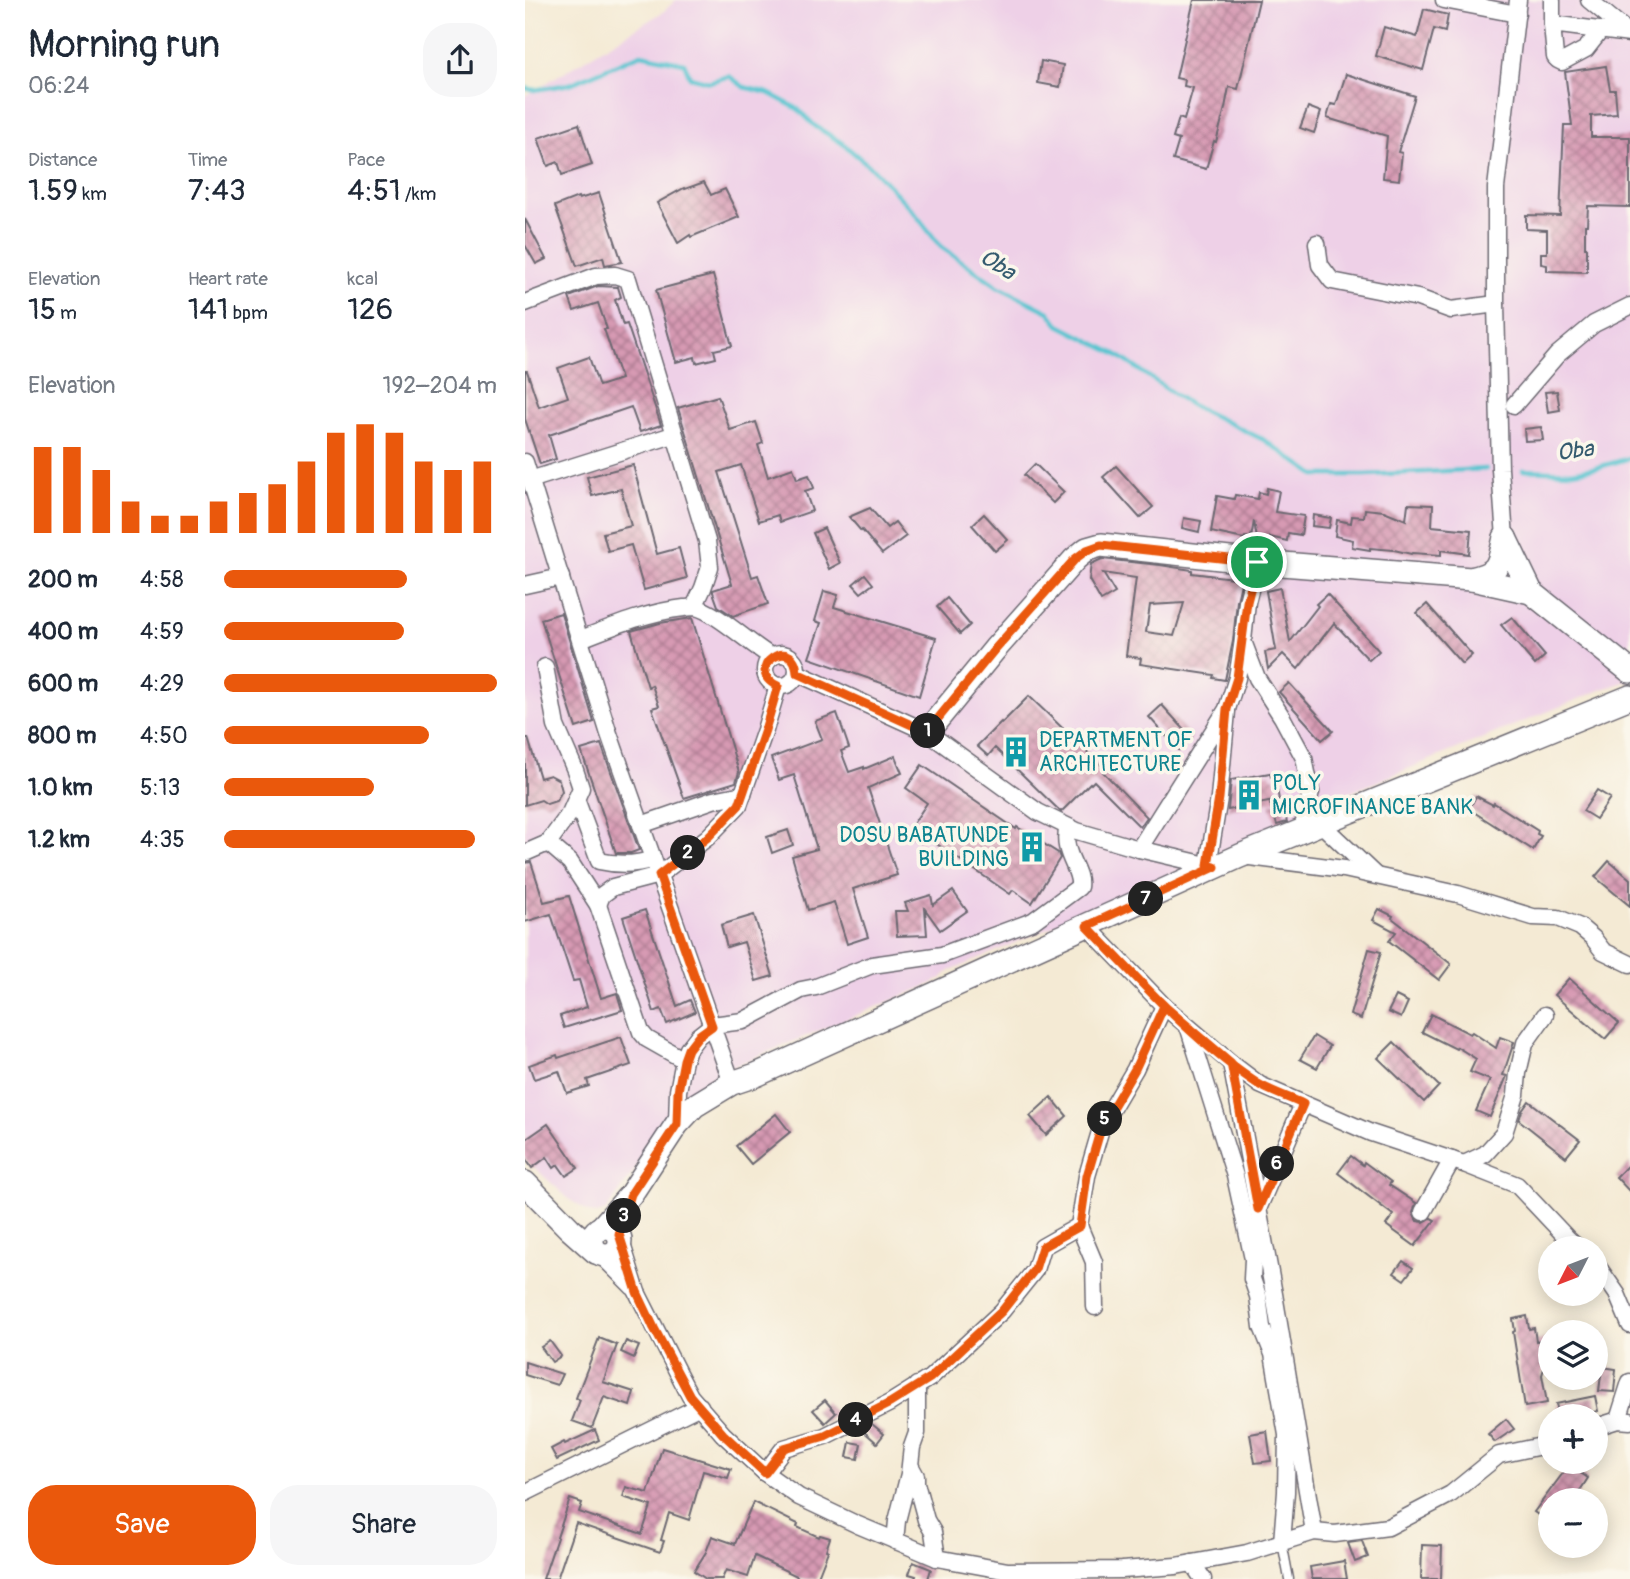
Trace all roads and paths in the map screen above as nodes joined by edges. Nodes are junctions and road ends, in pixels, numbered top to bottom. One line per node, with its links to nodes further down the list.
1 (1444, 0): 4 (street)
2 (1552, 0): 5 (street)
3 (1589, 0): 7 (street)
4 (1518, 7): 10 (street)
5 (1552, 24): 6 (street); 6 (street)
6 (1601, 30): 7 (street)
7 (1630, 34)
8 (1317, 243): 10 (street)
9 (525, 303): 13 (street)
10 (1496, 303): 16 (street)
11 (1630, 306): 12 (street)
12 (1514, 405)
13 (673, 435): 15 (street); 22 (street)
14 (525, 461): 15 (street)
15 (530, 480): 18 (street)
16 (1505, 538): 19 (street); 21 (street)
17 (1257, 562): 19 (street); 24 (street); 32 (street)
18 (561, 576): 20 (street); 23 (street)
19 (1471, 579): 21 (street)
20 (525, 585)
21 (1531, 592): 27 (street)
22 (694, 607): 23 (street); 25 (street)
23 (581, 639): 35 (street)
24 (1243, 641): 31 (street); 37 (street)
25 (772, 657): 28 (street); 29 (street)
26 (545, 667): 34 (street)
27 (1630, 671)
28 (797, 673): 29 (street); 32 (street)
29 (778, 686): 33 (street)
30 (1630, 697): 37 (street)
31 (1227, 709): 39 (street); 43 (street)
32 (927, 732): 36 (street)
33 (743, 794): 35 (street); 44 (street)
34 (576, 799): 38 (street); 42 (street)
35 (641, 825): 42 (street)
36 (1068, 827): 39 (street); 51 (street)
37 (1311, 827): 41 (street); 45 (street)
38 (548, 843): 40 (street); 46 (street)
39 (1139, 849): 43 (street)
40 (525, 853)
41 (1240, 856): 43 (street); 45 (street)
42 (653, 859): 44 (street)
43 (1212, 866): 47 (street)
44 (659, 875): 46 (street); 51 (street)
45 (1377, 876): 48 (street)
46 (598, 905): 53 (street)
47 (1087, 926): 49 (street); 55 (street)
48 (1630, 964)
49 (1164, 1006): 52 (street); 62 (street)
50 (1545, 1015): 58 (street)
51 (712, 1026): 53 (street); 55 (street)
52 (1189, 1028): 54 (street); 79 (street)
53 (684, 1060): 57 (street)
54 (1231, 1063): 56 (street); 60 (street)
55 (732, 1083): 57 (street)
56 (1303, 1104): 58 (street); 60 (street)
57 (677, 1124): 64 (street)
58 (1458, 1162): 61 (street); 63 (street)
59 (526, 1186): 64 (street)
60 (1258, 1209): 77 (street)
61 (1423, 1212)
62 (1080, 1226): 67 (street); 70 (street)
63 (1565, 1236)
64 (606, 1240): 66 (street); 66 (street)
65 (1608, 1281): 68 (street)
66 (637, 1292): 71 (street)
67 (1095, 1307)
68 (1630, 1325)
69 (1630, 1381): 72 (street)
70 (917, 1385): 74 (street); 75 (street)
71 (700, 1406): 75 (street); 76 (street)
72 (1624, 1420)
73 (1538, 1447): 77 (street)
74 (910, 1465): 78 (street); 80 (street)
75 (765, 1473): 78 (street)
76 (525, 1493)
77 (1314, 1532): 79 (street)
78 (895, 1541): 80 (street)
79 (1282, 1542): 81 (street); 84 (lane)
80 (937, 1559): 82 (street)
81 (1192, 1563): 82 (street); 83 (street)
82 (1008, 1575)
83 (1203, 1579)
84 (1289, 1579)

